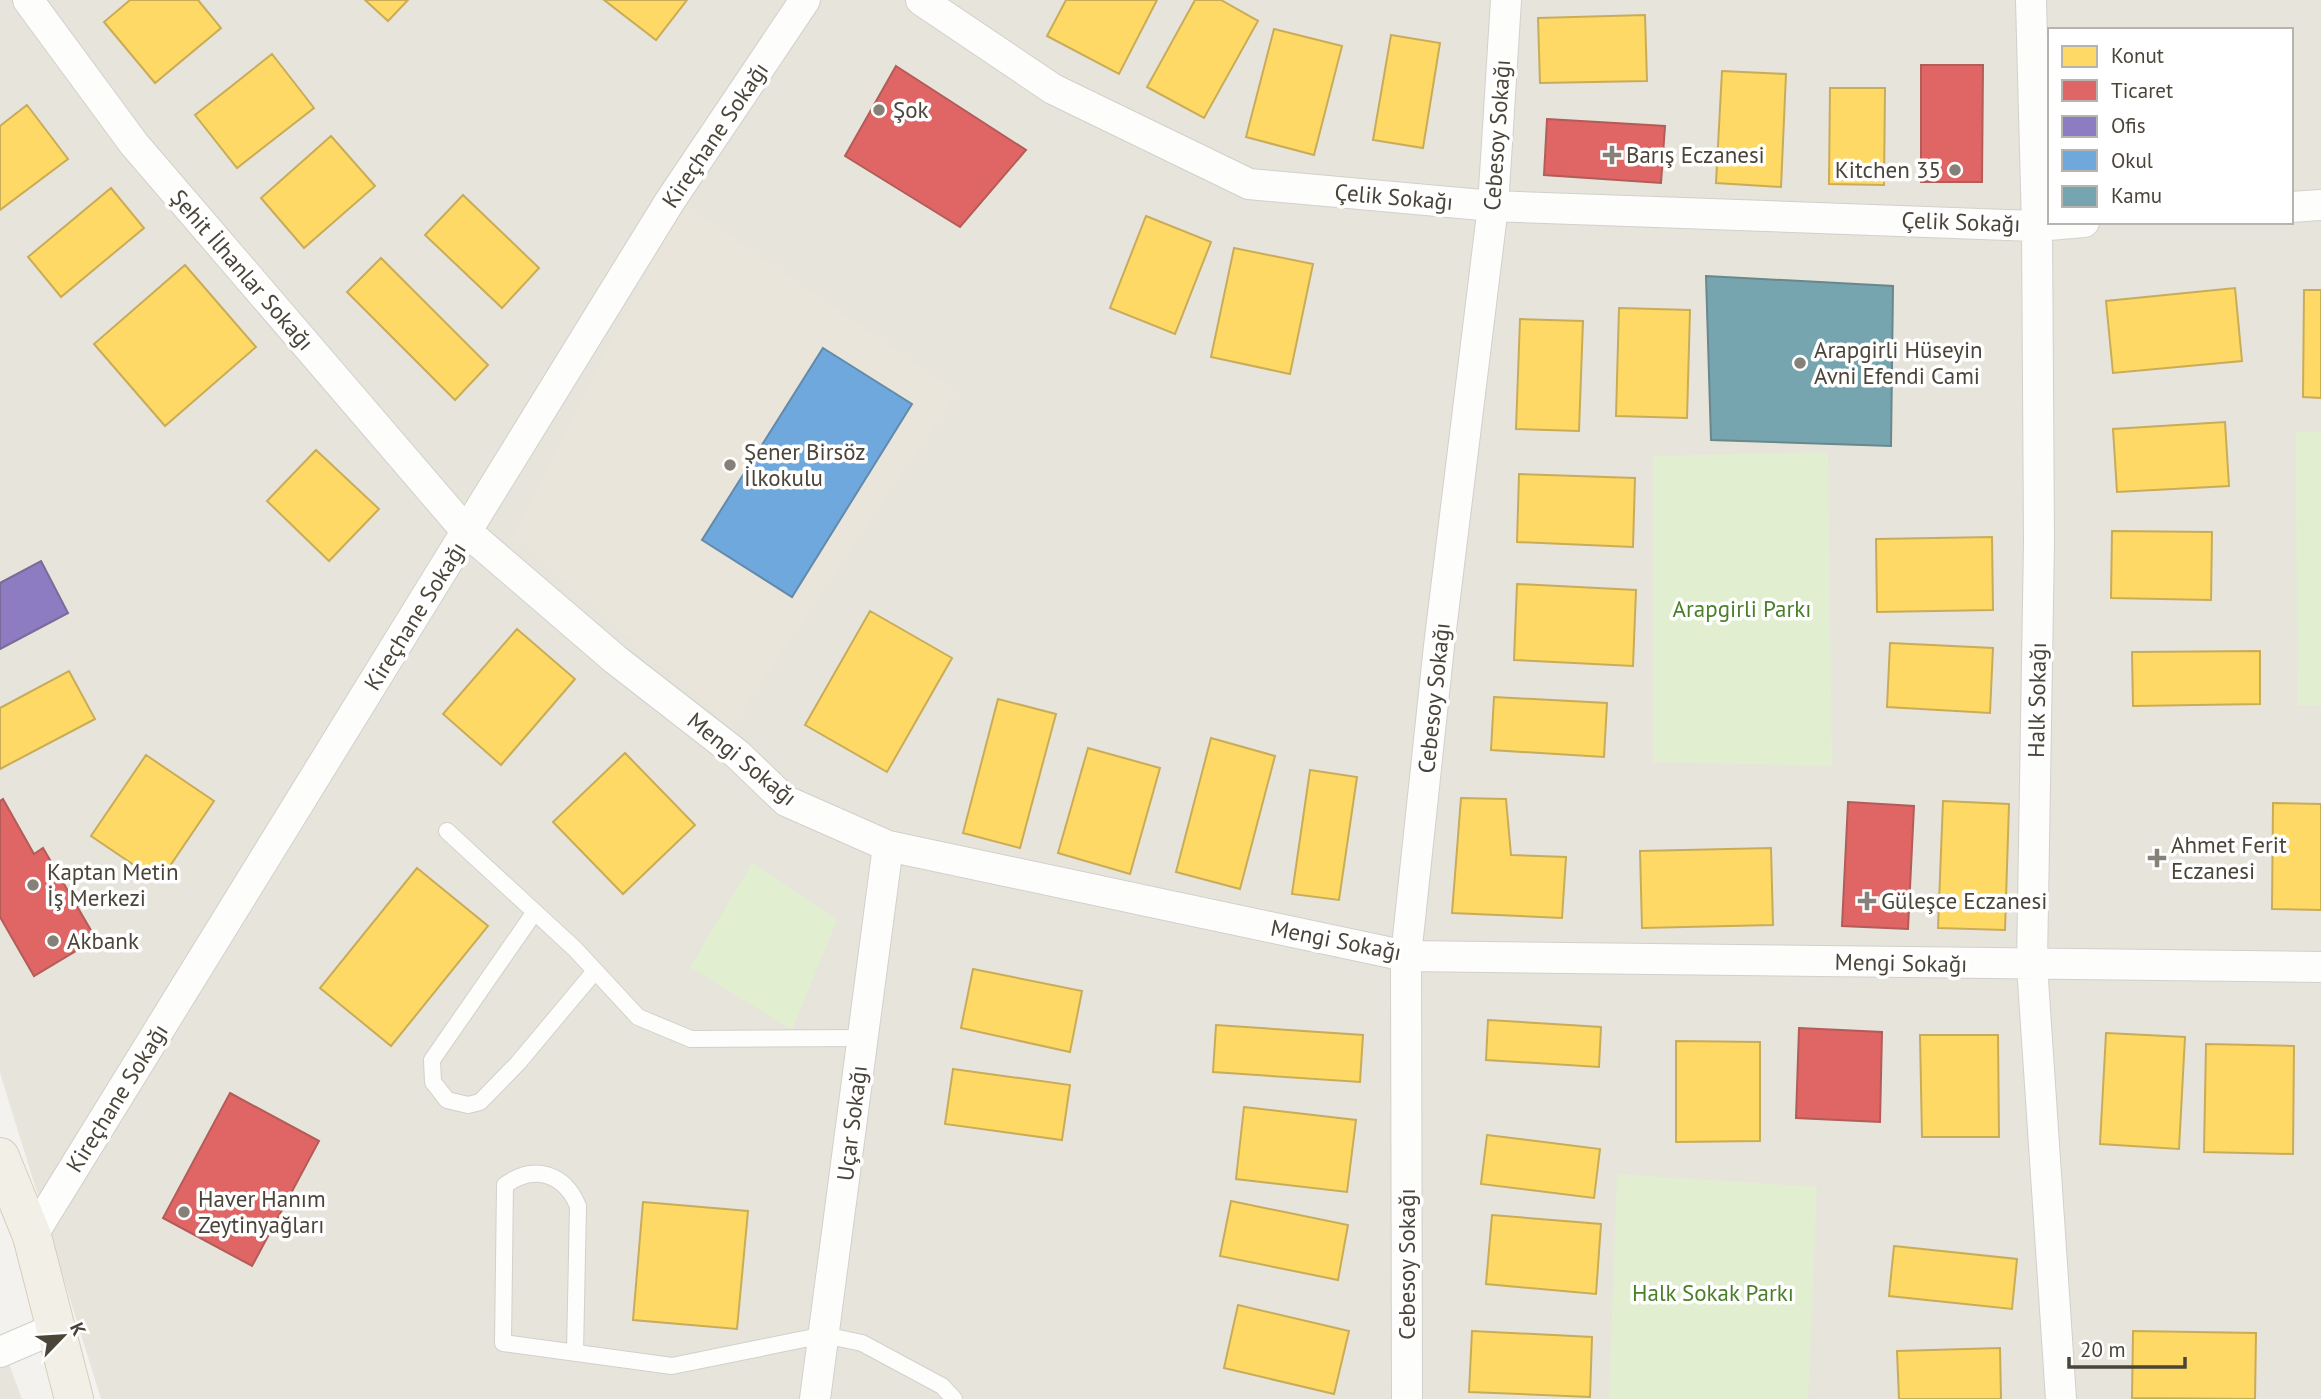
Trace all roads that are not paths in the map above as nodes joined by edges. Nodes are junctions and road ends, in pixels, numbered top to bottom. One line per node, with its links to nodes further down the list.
1 (28, 0): 11 (street, Şehit İlhanlar Sokağı)
2 (805, 0): 11 (street, Kireçhane Sokağı)
3 (921, 0): 7 (street, Çelik Sokağı)
4 (1506, 0): 7 (street, Cebesoy Sokağı)
5 (2031, 0): 10 (street, Halk Sokağı)
6 (2321, 205): 8 (street)
7 (1493, 206): 10 (street, Çelik Sokağı); 15 (street, Cebesoy Sokağı)
8 (2293, 207)
9 (2061, 224): 10 (street, Çelik Sokağı)
10 (2038, 226): 16 (street, Halk Sokağı)
11 (467, 532): 13 (street, Mengi Sokağı); 21 (street, Kireçhane Sokağı)
12 (447, 831): 14 (lane)
13 (888, 846): 15 (street, Mengi Sokağı); 19 (street, Uçar Sokağı)
14 (534, 913): 18 (lane); 18 (lane)
15 (1406, 956): 16 (street, Mengi Sokağı); 29 (street, Cebesoy Sokağı)
16 (2032, 965): 17 (street, Mengi Sokağı); 30 (street, Halk Sokağı)
17 (2321, 967)
18 (595, 971): 19 (lane)
19 (862, 1038): 23 (street, Uçar Sokağı)
20 (0, 1157): 21 (main road)
21 (32, 1236): 22 (main road)
22 (56, 1328): 24 (street); 26 (main road)
23 (824, 1335): 25 (lane); 27 (street, Uçar Sokağı); 28 (lane)
24 (0, 1352)
25 (575, 1352): 25 (lane)
26 (74, 1399)
27 (815, 1399)
28 (954, 1399)
29 (1407, 1399)
30 (2061, 1399)

